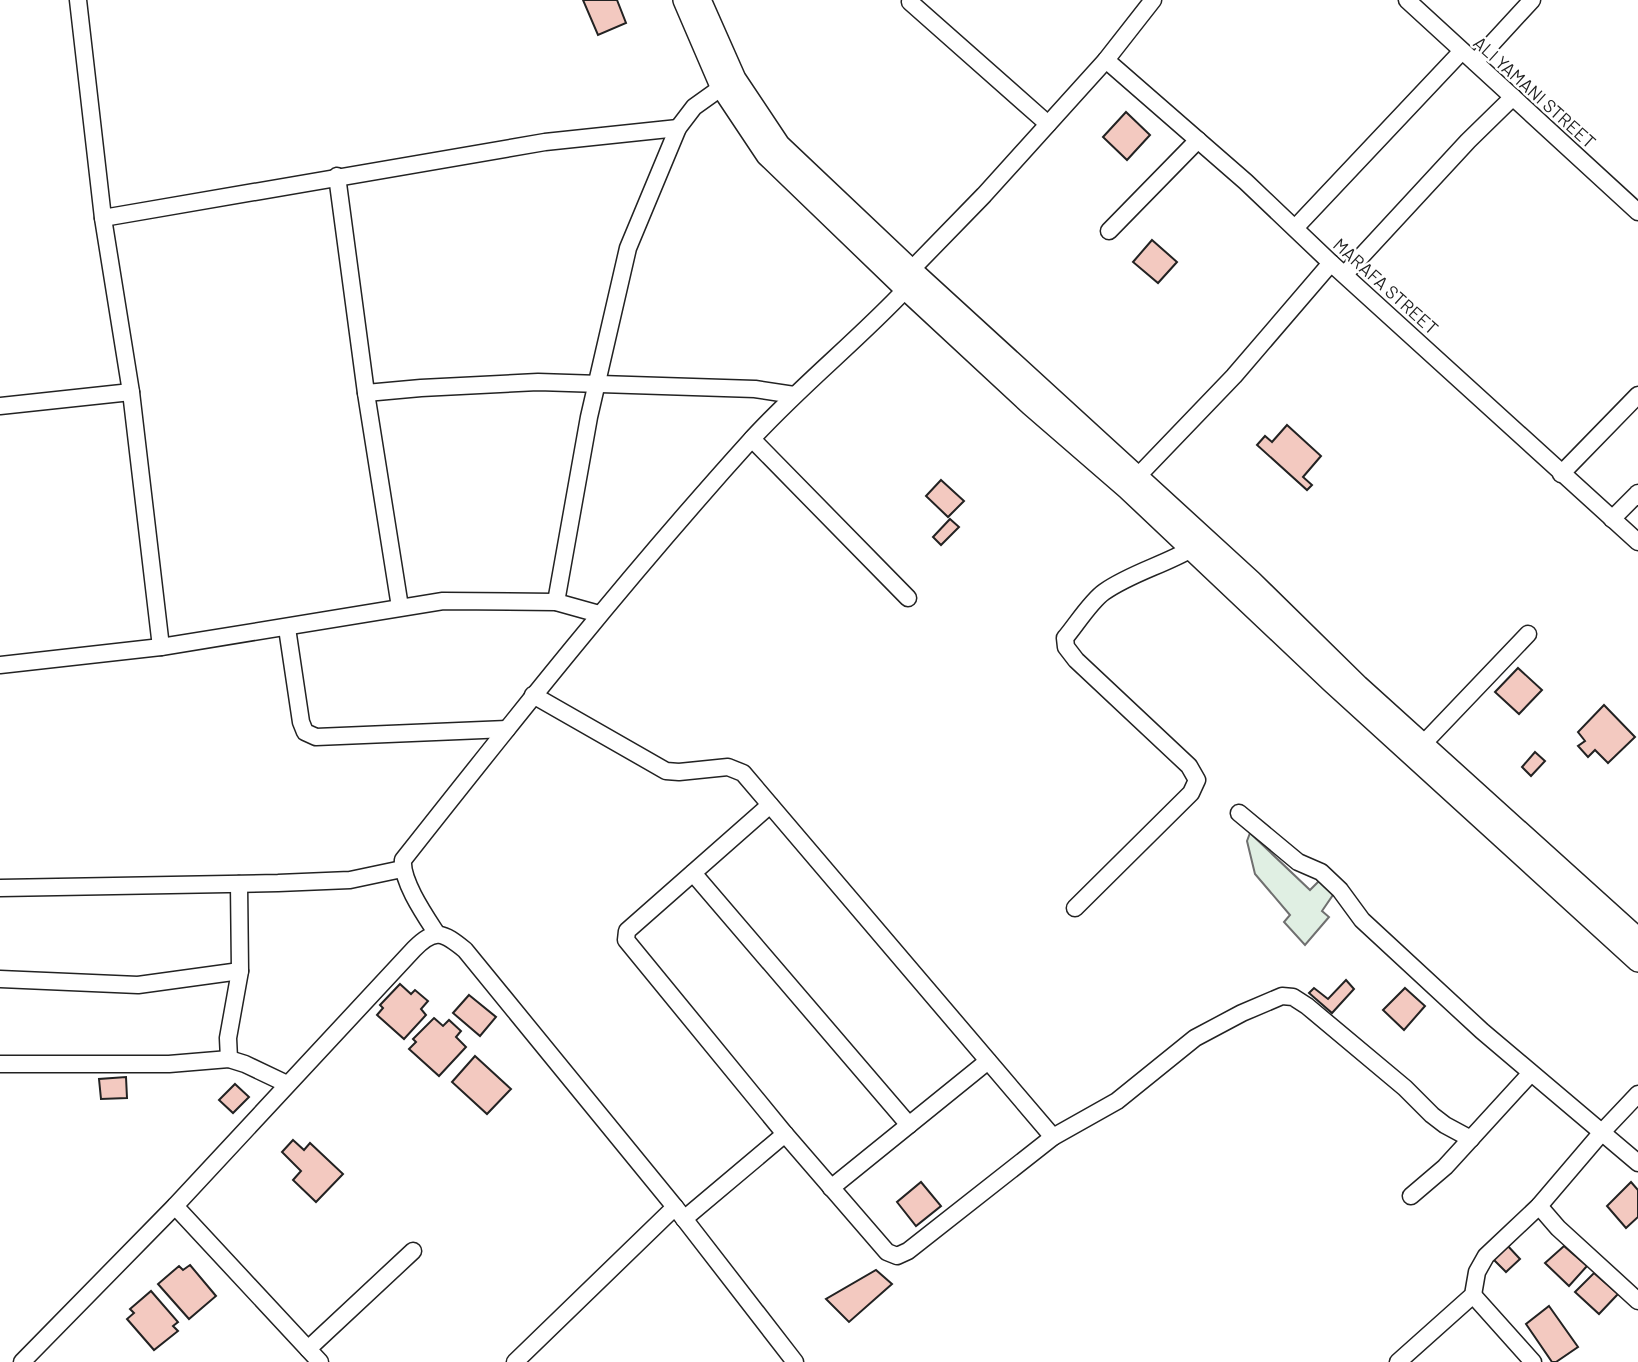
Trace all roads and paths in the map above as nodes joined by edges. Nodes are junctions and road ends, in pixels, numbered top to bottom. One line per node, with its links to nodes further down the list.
1 (78, 0): 17 (street)
2 (684, 0): 10 (main road)
3 (700, 0): 10 (main road)
4 (1153, 0): 9 (street)
5 (1406, 0): 8 (street, ALI YAMANI STREET)
6 (1532, 0): 8 (street)
7 (910, 2): 12 (street)
8 (1468, 56): 11 (street, ALI YAMANI STREET); 18 (street)
9 (1106, 60): 12 (street); 14 (street, MARAFA STREET)
10 (728, 83): 13 (street); 22 (main road)
11 (1513, 97): 16 (street, ALI YAMANI STREET); 21 (street)
12 (1048, 124): 22 (street)
13 (678, 128): 15 (street); 23 (street)
14 (1198, 140): 18 (street, MARAFA STREET); 19 (street)
15 (337, 176): 17 (street); 25 (street)
16 (1638, 212)
17 (103, 218): 24 (street)
18 (1295, 228): 20 (street, MARAFA STREET)
19 (1109, 231)
20 (1331, 263): 21 (street, MARAFA STREET); 31 (street)
21 (1345, 274): 30 (street, MARAFA STREET)
22 (908, 280): 26 (street); 31 (main road); 35 (main road)
23 (597, 384): 25 (street); 26 (street); 38 (street)
24 (131, 392): 28 (street); 43 (street)
25 (366, 393): 39 (street)
26 (794, 395): 29 (street)
27 (1638, 395): 30 (street)
28 (0, 406)
29 (752, 439): 37 (street); 40 (street)
30 (1561, 474): 33 (street, MARAFA STREET)
31 (1137, 477): 36 (main road)
32 (1638, 493): 33 (street)
33 (1612, 519): 34 (street, MARAFA STREET)
34 (1638, 542)
35 (1193, 548): 36 (main road); 54 (street)
36 (1246, 588): 47 (main road); 57 (main road)
37 (908, 598)
38 (556, 602): 39 (street); 40 (street)
39 (400, 607): 41 (street)
40 (599, 614): 45 (street)
41 (287, 628): 43 (street); 46 (street)
42 (1528, 634): 47 (street)
43 (161, 647): 44 (street)
44 (0, 665)
45 (533, 695): 46 (street); 48 (street)
46 (507, 729): 50 (street)
47 (1423, 744): 56 (main road)
48 (770, 806): 51 (street); 61 (street)
49 (1239, 813): 63 (street)
50 (402, 869): 52 (street); 55 (street)
51 (693, 873): 66 (street); 68 (street)
52 (239, 884): 53 (street); 58 (street)
53 (0, 888)
54 (1075, 908)
55 (437, 934): 64 (street); 76 (street)
56 (1638, 939)
57 (1638, 961)
58 (240, 971): 59 (street); 60 (street)
59 (0, 979)
60 (229, 1059): 62 (street); 64 (street)
61 (988, 1061): 66 (street); 69 (street)
62 (0, 1064)
63 (1531, 1073): 67 (street); 70 (street)
64 (287, 1084): 74 (street)
65 (1638, 1094): 67 (street)
66 (909, 1125): 72 (street)
67 (1603, 1131): 71 (street); 75 (street)
68 (785, 1134): 72 (street); 76 (street)
69 (1053, 1137): 70 (street); 72 (street)
70 (1471, 1139): 73 (street)
71 (1638, 1163)
72 (831, 1188)
73 (1411, 1196)
74 (175, 1206): 80 (street); 82 (street)
75 (1539, 1206): 78 (street); 79 (street)
76 (680, 1213): 81 (street); 84 (street)
77 (413, 1251): 80 (street)
78 (1473, 1295): 85 (street); 86 (street)
79 (1638, 1301)
80 (308, 1349): 83 (street)
81 (790, 1360)
82 (22, 1362)
83 (320, 1362)
84 (515, 1362)
85 (1398, 1362)
86 (1533, 1362)

